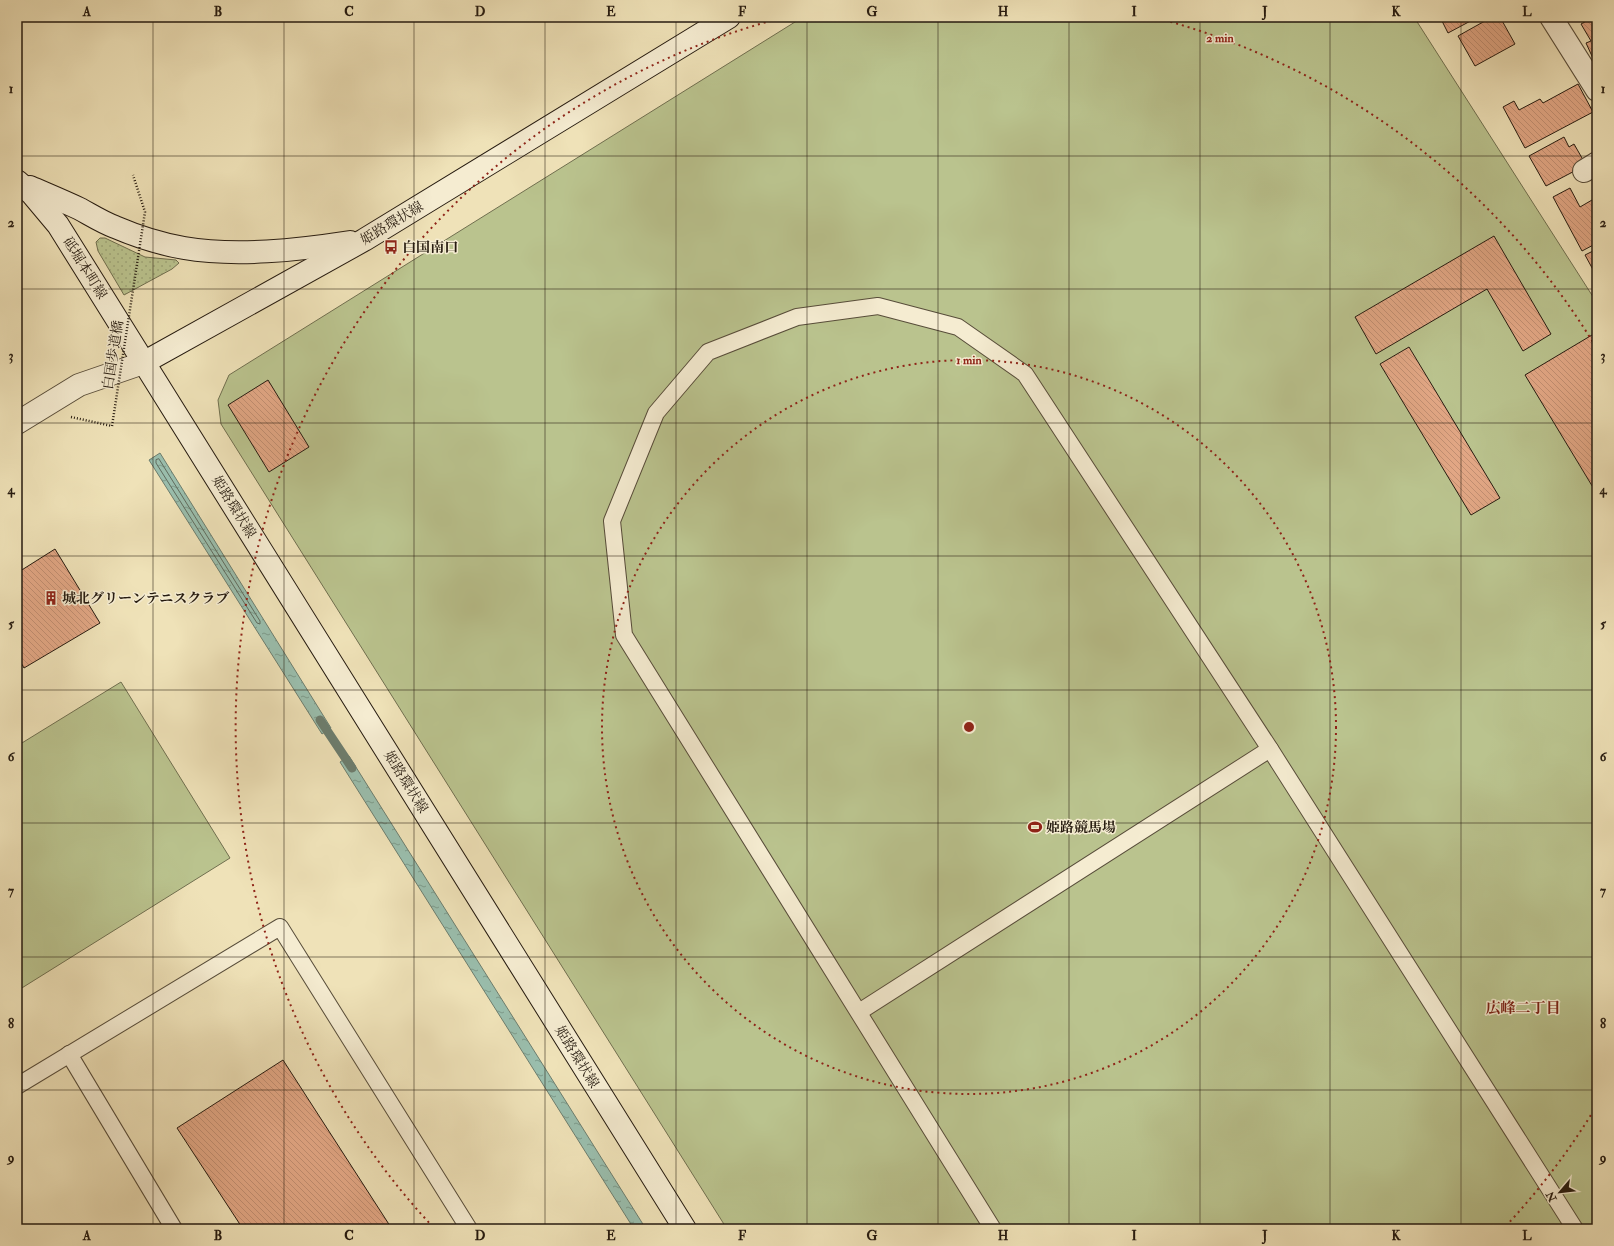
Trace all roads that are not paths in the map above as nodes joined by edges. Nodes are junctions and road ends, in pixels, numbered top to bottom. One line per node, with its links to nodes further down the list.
1 (729, 17): 5 (main road, 姫路環状線)
2 (1551, 17): 3 (main road)
3 (1597, 90)
4 (17, 181): 5 (main road); 6 (main road, 砥堀本町線)
5 (364, 240): 6 (main road, 姫路環状線)
6 (144, 362): 7 (main road); 14 (main road, 姫路環状線)
7 (17, 423)
8 (1270, 749): 9 (lane); 9 (lane); 16 (lane)
9 (859, 1012): 15 (lane)
10 (69, 1054): 11 (lane); 12 (lane); 13 (lane)
11 (17, 1086)
12 (174, 1229)
13 (469, 1229)
14 (685, 1229)
15 (994, 1229)
16 (1575, 1229)

